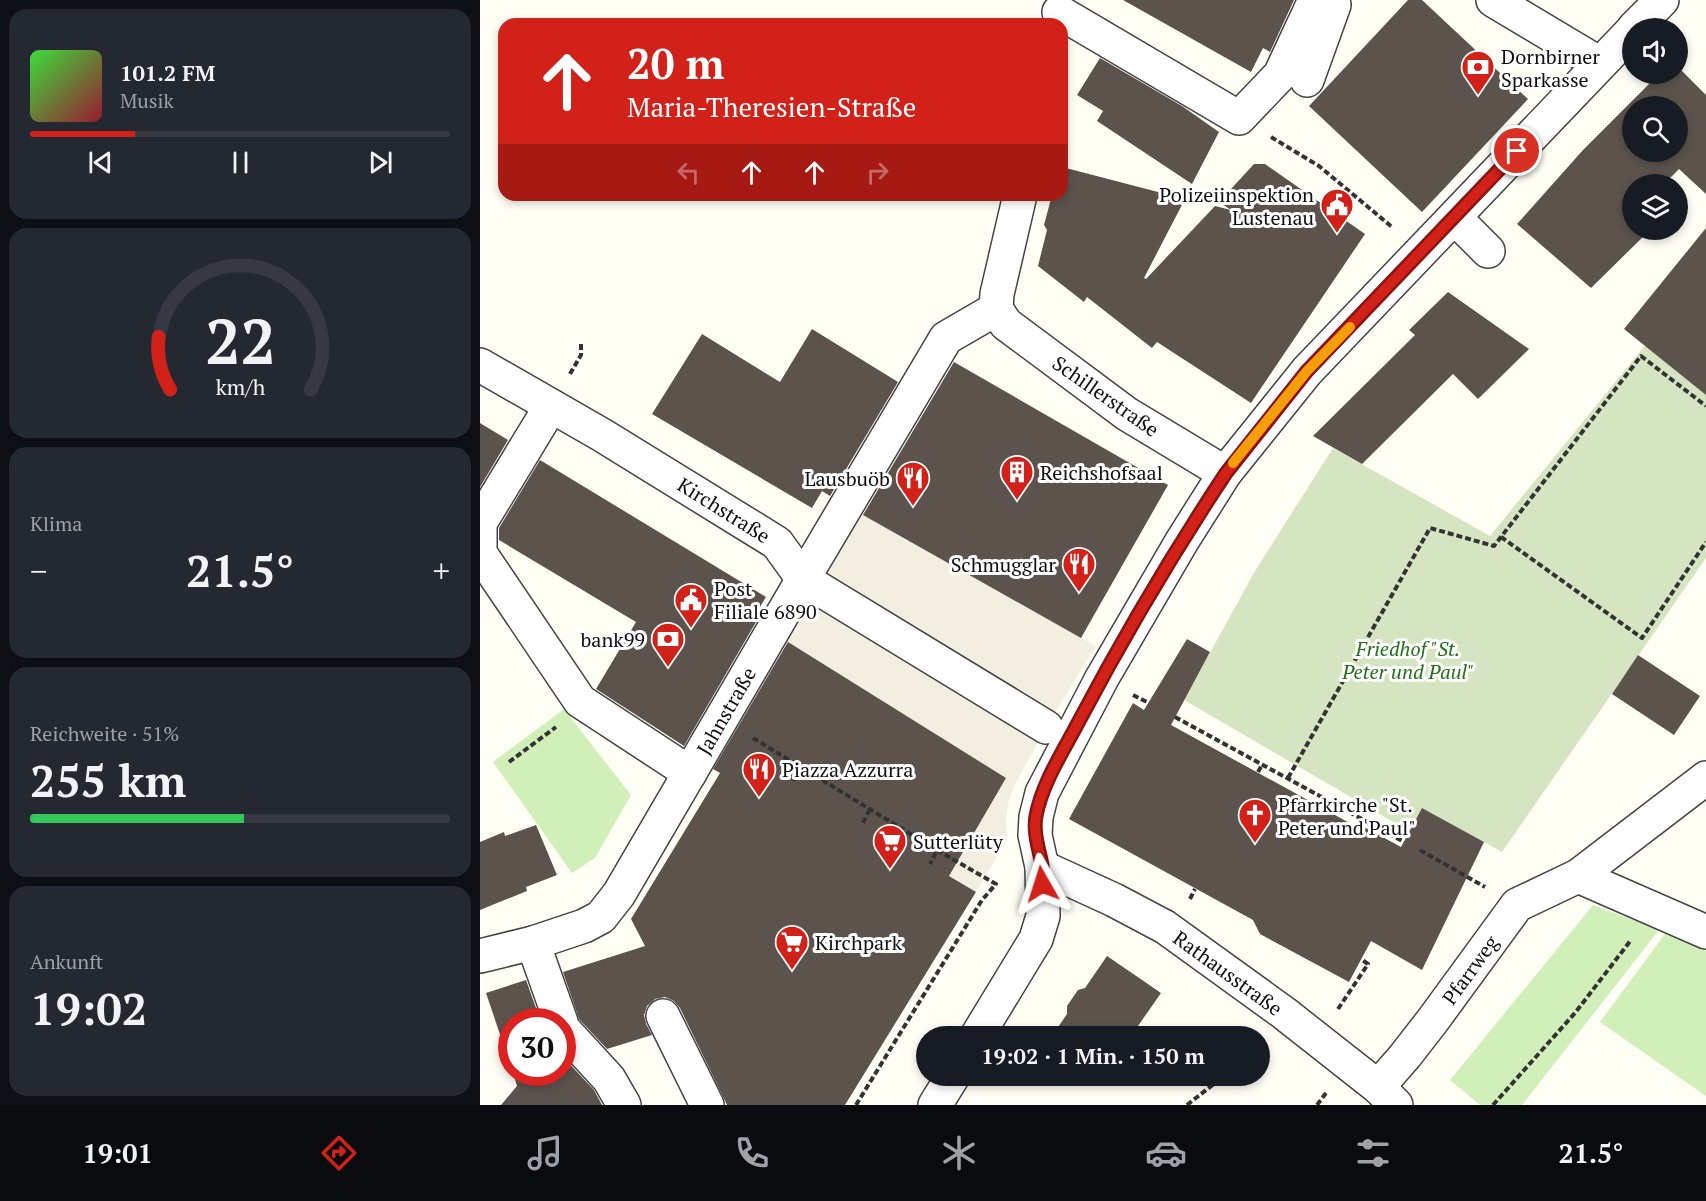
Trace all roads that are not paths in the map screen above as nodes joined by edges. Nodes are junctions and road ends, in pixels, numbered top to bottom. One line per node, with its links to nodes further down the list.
1 (1315, 0): 5 (street)
2 (1336, 0): 9 (street)
3 (1493, 0): 8 (street)
4 (1662, 0): 6 (street)
5 (1059, 12)
6 (1645, 18)
7 (1622, 41): 8 (street)
8 (1600, 64): 11 (street)
9 (1307, 80)
10 (1019, 201): 13 (street)
11 (1455, 218): 12 (street); 16 (street)
12 (1488, 251)
13 (996, 309): 16 (street, Schillerstraße); 19 (street, Jahnstraße)
14 (480, 365): 15 (street, Kirchstraße)
15 (558, 394): 17 (street); 19 (street, Kirchstraße)
16 (1226, 473): 23 (street)
17 (480, 546)
18 (480, 553): 21 (street)
19 (786, 590): 20 (street, Kirchstraße); 21 (street, Jahnstraße)
20 (1046, 727)
21 (690, 773): 26 (street, Jahnstraße)
22 (1706, 778): 24 (street, Pfarrweg)
23 (1042, 867): 30 (street); 33 (street, Rathausstraße)
24 (1578, 876): 25 (street); 33 (street, Pfarrweg)
25 (1706, 932)
26 (533, 942): 27 (street, Jahnstraße); 28 (street)
27 (480, 956)
28 (556, 1008)
29 (663, 1016): 35 (street)
30 (983, 1026)
31 (576, 1043): 34 (street)
32 (947, 1086): 36 (street)
33 (1387, 1096)
34 (624, 1105)
35 (707, 1105)
36 (935, 1105)

